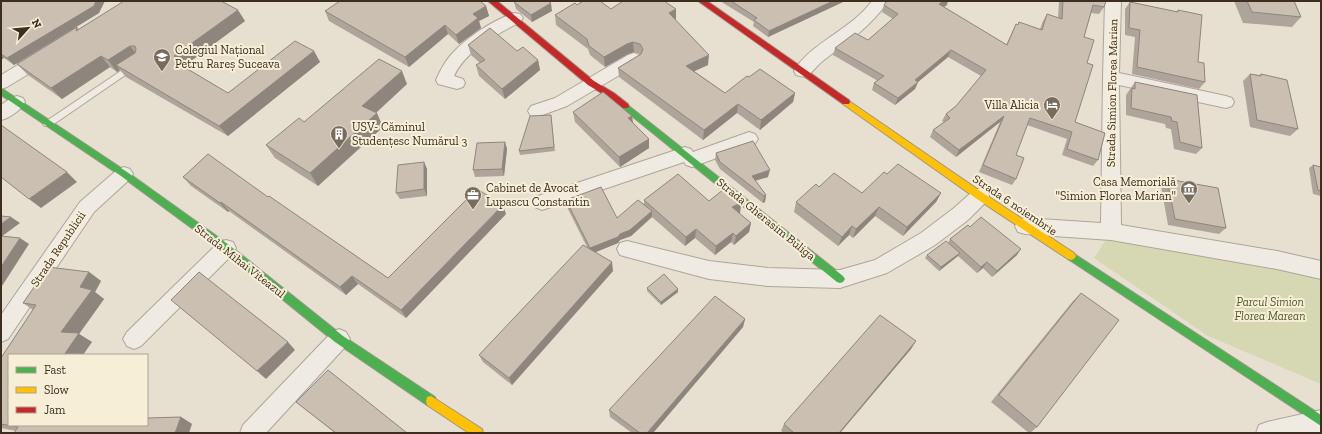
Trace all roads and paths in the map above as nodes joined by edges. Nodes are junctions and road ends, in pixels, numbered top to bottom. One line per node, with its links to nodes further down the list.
1 (492, 1): 5 (street, Strada Gherasim Buliga)
2 (702, 1): 9 (street, Strada 6 noiembrie)
3 (880, 1): 9 (street)
4 (1113, 1): 10 (street, Strada Simion Florea Marian)
5 (515, 18): 12 (street); 13 (street, Strada Gherasim Buliga)
6 (54, 50): 11 (street)
7 (634, 59): 13 (street)
8 (140, 61): 19 (lane)
9 (802, 71): 23 (street, Strada 6 noiembrie)
10 (1111, 77): 16 (street); 26 (street, Strada Simion Florea Marian)
11 (1, 83)
12 (457, 83)
13 (592, 83): 17 (street); 21 (street, Strada Gherasim Buliga)
14 (1, 91): 15 (street, Strada Mihai Viteazul)
15 (17, 102): 18 (street); 19 (street, Strada Mihai Viteazul)
16 (1226, 102)
17 (537, 111)
18 (1, 114)
19 (48, 124): 22 (street, Strada Mihai Viteazul)
20 (749, 139): 21 (street)
21 (689, 157): 24 (street); 30 (street, Strada Gherasim Buliga)
22 (124, 174): 27 (street, Strada Mihai Viteazul); 31 (street, Strada Republicii)
23 (980, 196): 25 (street, Strada 6 noiembrie); 30 (street, Strada Gherasim Buliga)
24 (542, 202)
25 (1025, 226): 26 (street); 34 (street, Strada 6 noiembrie)
26 (1111, 232): 29 (street)
27 (226, 248): 32 (street); 33 (street, Strada Mihai Viteazul)
28 (627, 249): 30 (street, Strada Gherasim Buliga)
29 (1321, 270)
30 (840, 279)
31 (1, 332)
32 (134, 339)
33 (339, 339): 35 (street); 36 (street, Strada Mihai Viteazul)
34 (1321, 421): 37 (street)
35 (251, 433)
36 (478, 433)
37 (1267, 433)

